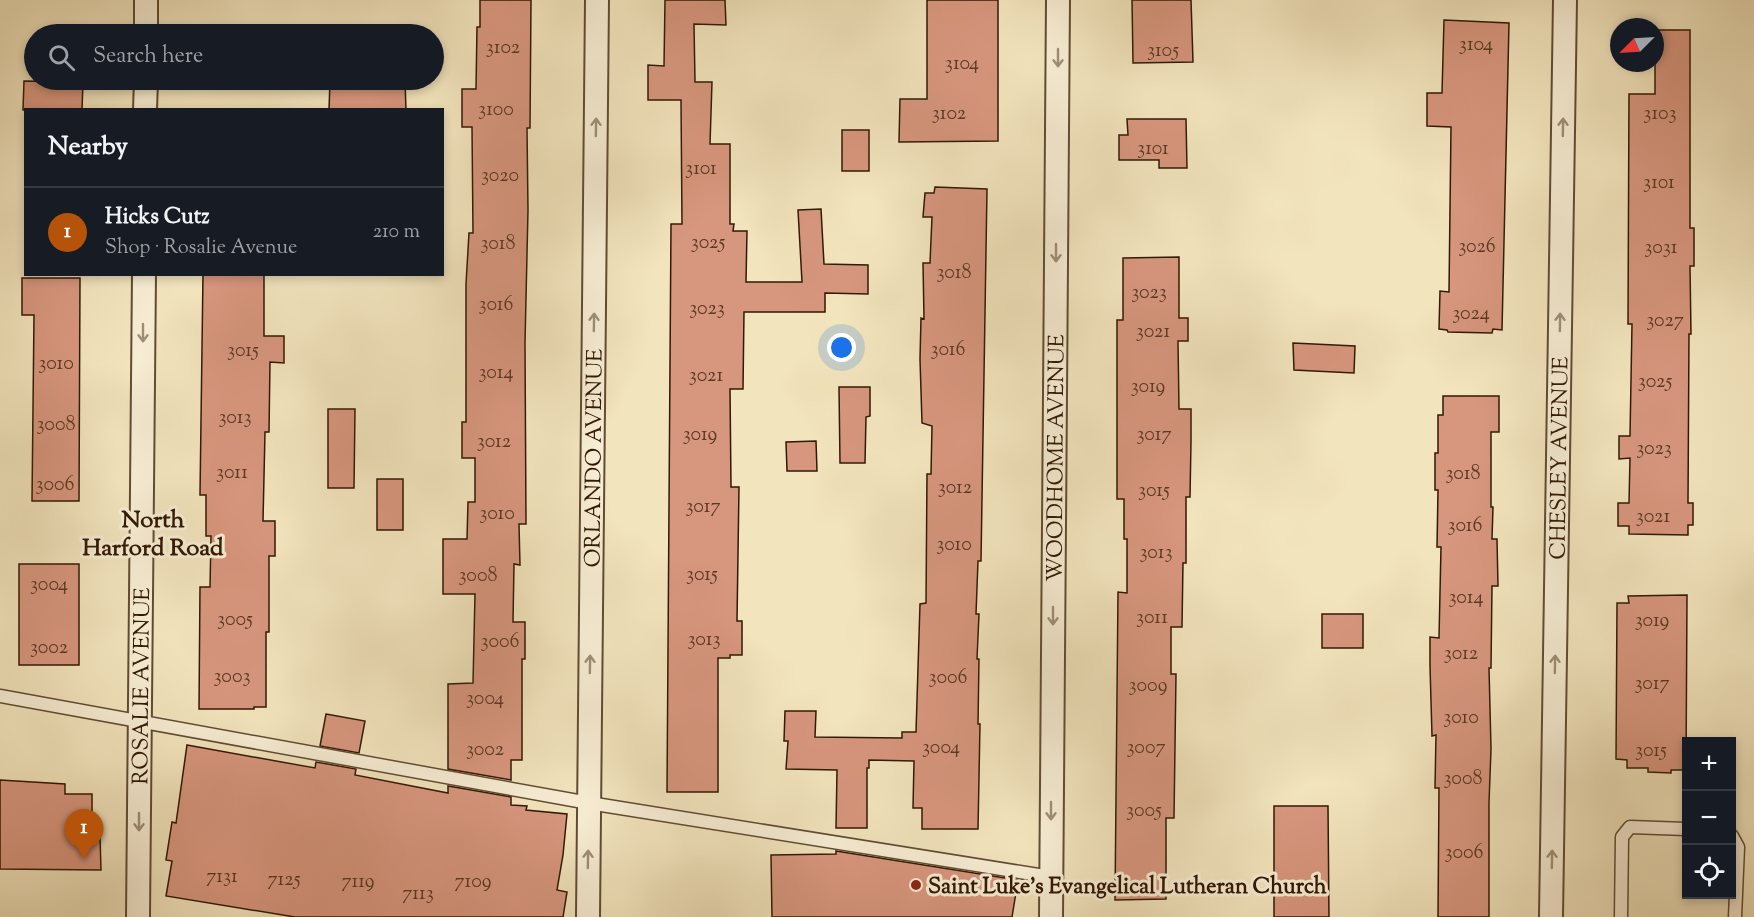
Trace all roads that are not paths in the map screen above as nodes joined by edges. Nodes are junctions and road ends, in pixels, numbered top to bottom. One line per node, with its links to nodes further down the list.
1 (146, 0): 5 (street)
2 (597, 0): 11 (street, ORLANDO AVENUE, one-way to 2)
3 (1058, 0): 14 (street, WOODHOME AVENUE, one-way to 14)
4 (1565, 0): 18 (street, CHESLEY AVENUE, one-way to 4)
5 (146, 24)
6 (146, 90): 7 (street)
7 (145, 108)
8 (144, 276): 10 (street, ROSALIE AVENUE, one-way to 10)
9 (0, 696): 10 (lane)
10 (140, 722): 11 (lane); 15 (street, ROSALIE AVENUE, one-way to 15)
11 (589, 803): 14 (lane); 16 (street, ORLANDO AVENUE, one-way to 11)
12 (1682, 829): 19 (lane)
13 (1736, 844): 20 (lane)
14 (1051, 877): 17 (street, WOODHOME AVENUE)
15 (138, 917)
16 (588, 917)
17 (1051, 917)
18 (1551, 917)
19 (1621, 917)
20 (1735, 917)

